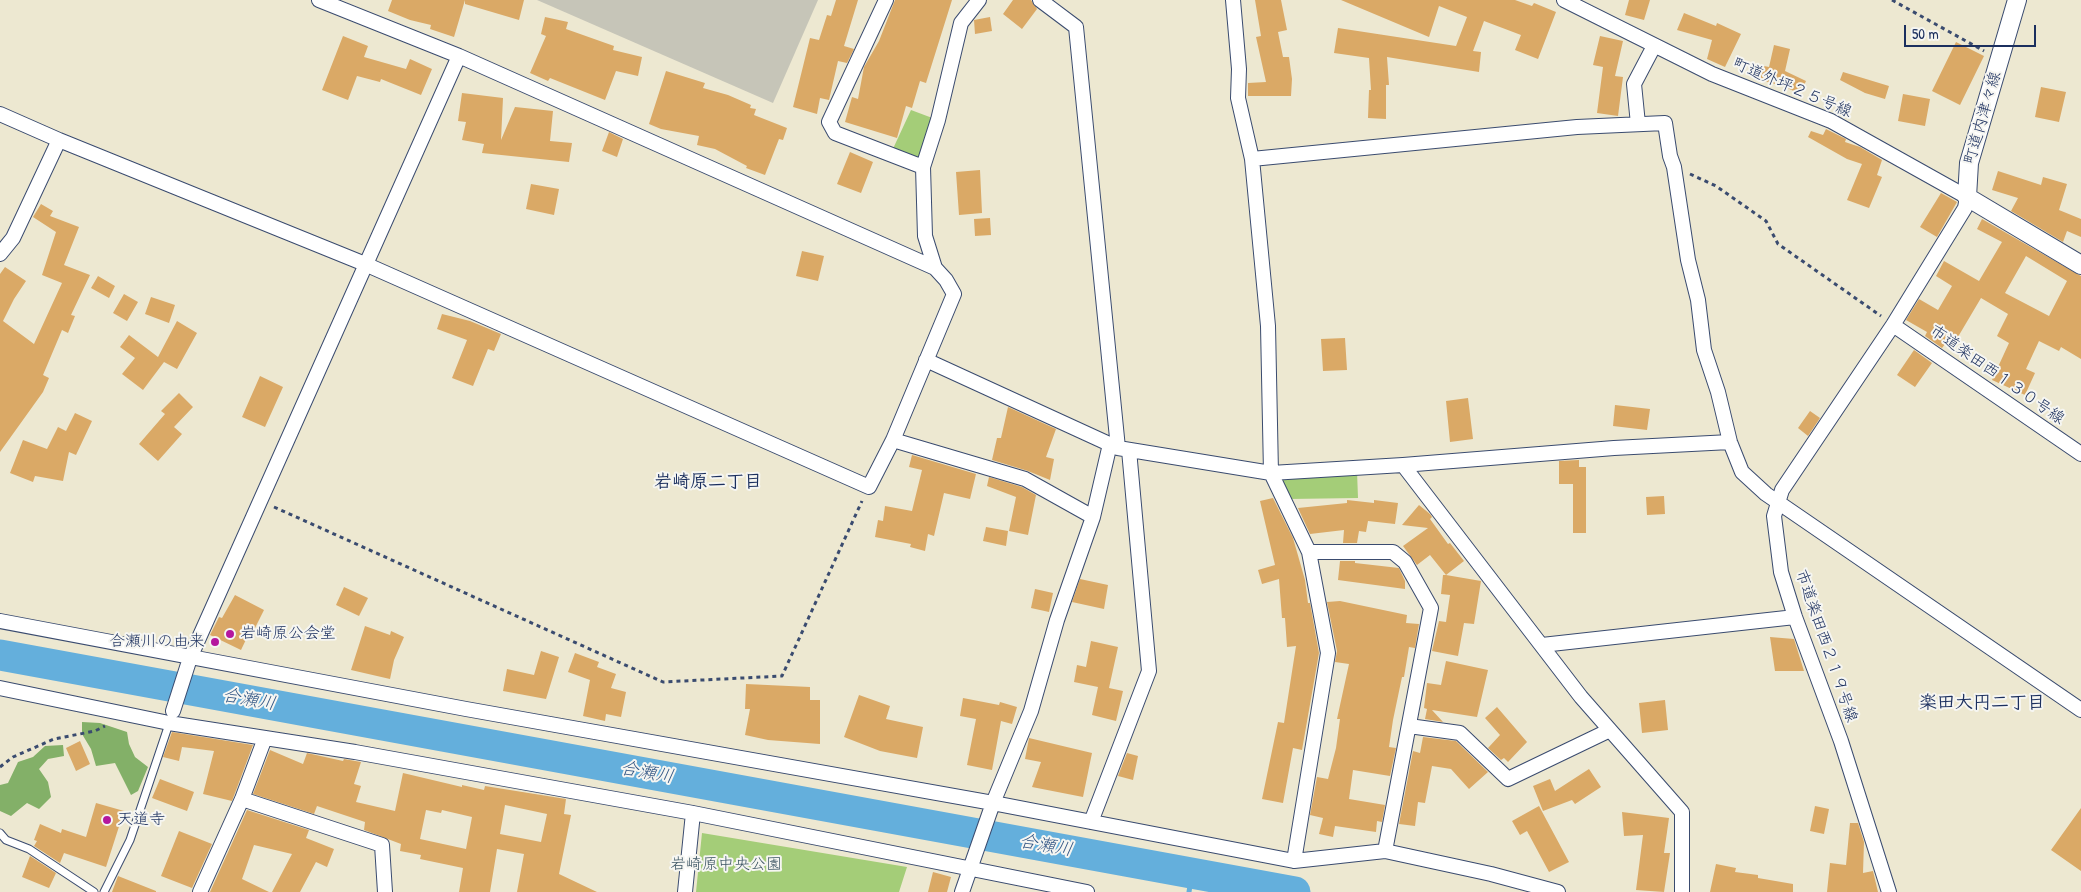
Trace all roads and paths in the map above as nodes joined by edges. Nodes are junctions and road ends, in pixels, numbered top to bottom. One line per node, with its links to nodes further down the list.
1 (319, 0): 10 (street)
2 (886, 0): 16 (street)
3 (980, 0): 16 (street)
4 (1040, 0): 27 (street)
5 (1233, 0): 15 (street)
6 (1564, 0): 9 (street, 町道外坪２５号線)
7 (1892, 0): 11 (path)
8 (2017, 0): 11 (street, 町道内津々線)
9 (1654, 46): 13 (street); 18 (street, 町道外坪２５号線)
10 (459, 56): 20 (street); 22 (street)
11 (1999, 60): 18 (street, 町道内津々線)
12 (0, 114): 14 (street)
13 (1638, 124): 15 (street); 17 (street)
14 (59, 140): 19 (street); 20 (street)
15 (1252, 159): 30 (street)
16 (923, 167): 22 (street)
17 (1674, 167): 23 (path); 26 (street)
18 (1967, 197): 21 (street); 23 (street, 市道楽田西２１９号線)
19 (0, 254)
20 (365, 264): 31 (street); 32 (street)
21 (2081, 264)
22 (935, 268): 24 (street)
23 (1895, 322): 28 (street, 市道楽田西１３０号線); 33 (street, 市道楽田西２１９号線)
24 (926, 360): 25 (street); 27 (street)
25 (893, 440): 31 (street); 34 (street)
26 (1730, 442): 29 (street); 33 (street)
27 (1119, 447): 30 (street); 34 (street); 51 (street)
28 (2081, 454)
29 (1403, 465): 30 (street); 38 (street)
30 (1271, 473): 35 (street)
31 (869, 487): 32 (path)
32 (260, 500): 39 (street)
33 (1777, 501): 36 (street, 市道楽田西２１９号線); 41 (street)
34 (1093, 516): 49 (street)
35 (1309, 552): 44 (street); 54 (street)
36 (1795, 618): 38 (street); 65 (street, 市道楽田西２１９号線)
37 (0, 621): 39 (street)
38 (1542, 645): 45 (street)
39 (190, 658): 43 (street); 49 (street)
40 (0, 688): 42 (street)
41 (2081, 710)
42 (120, 712): 43 (street); 47 (path)
43 (171, 717): 46 (street); 57 (lane)
44 (1408, 726): 45 (street); 53 (street)
45 (1610, 730): 64 (street)
46 (265, 738): 48 (street); 50 (street)
47 (0, 767)
48 (242, 799): 58 (street); 59 (street)
49 (991, 808): 51 (street); 55 (street)
50 (693, 814): 55 (street); 60 (street)
51 (1091, 822): 54 (street)
52 (0, 833): 56 (lane)
53 (1385, 851): 54 (street); 63 (street)
54 (1294, 861)
55 (970, 868): 61 (street); 62 (street)
56 (94, 892)
57 (104, 892)
58 (200, 892)
59 (385, 892)
60 (685, 892)
61 (962, 892)
62 (1087, 892)
63 (1558, 892)
64 (1682, 892)
65 (1889, 892)

